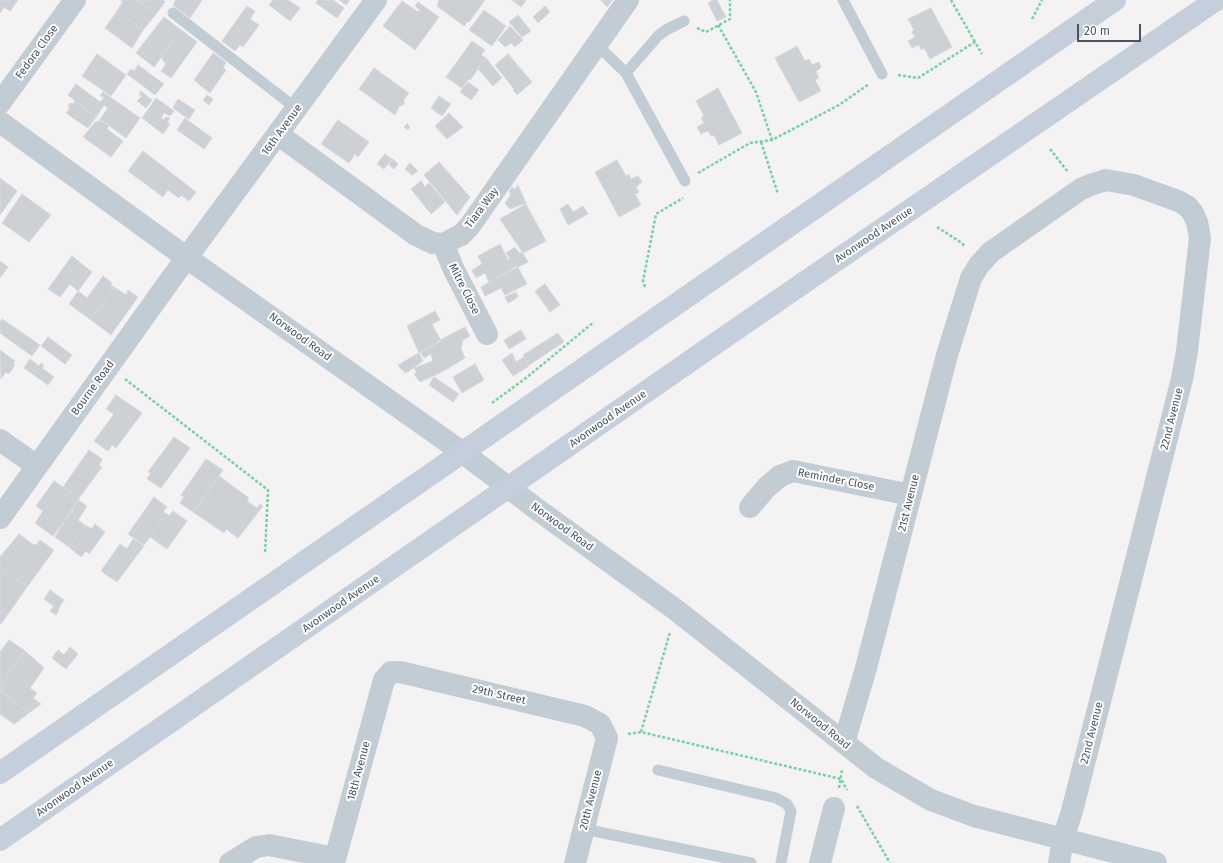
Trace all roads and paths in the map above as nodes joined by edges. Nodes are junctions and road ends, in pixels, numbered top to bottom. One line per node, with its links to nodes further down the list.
1 (75, 0): 19 (street, Fedora Close)
2 (376, 0): 20 (street, 16th Avenue)
3 (628, 0): 15 (street, Tiara Way)
4 (730, 0): 13 (path)
5 (842, 0): 18 (lane)
6 (952, 0): 14 (path)
7 (1042, 0): 11 (path)
8 (1115, 0): 39 (main road)
9 (1216, 0): 41 (main road, Avonwood Avenue)
10 (173, 13): 20 (lane)
11 (1032, 20)
12 (684, 21): 13 (path); 17 (lane)
13 (718, 25): 23 (path)
14 (975, 42): 16 (path); 18 (path)
15 (596, 44): 17 (lane); 30 (street, Tiara Way)
16 (982, 54)
17 (626, 73): 26 (lane)
18 (882, 74): 23 (path)
19 (0, 103)
20 (297, 109): 22 (street, 16th Avenue)
21 (0, 122): 31 (street, Norwood Road)
22 (279, 135): 30 (street); 31 (street, 16th Avenue)
23 (772, 140): 24 (path)
24 (761, 142): 26 (path); 28 (path)
25 (1050, 149): 27 (path)
26 (685, 181): 33 (path)
27 (1081, 189): 32 (street, 22nd Avenue); 56 (street, 22nd Avenue)
28 (778, 194)
29 (937, 227): 32 (path)
30 (443, 244): 35 (street, Mitre Close)
31 (187, 258): 39 (street, Norwood Road); 40 (street, Bourne Road)
32 (979, 265): 42 (street, 21st Avenue)
33 (645, 287)
34 (594, 322): 37 (path)
35 (487, 334)
36 (122, 376): 45 (path)
37 (492, 403)
38 (0, 440): 40 (street)
39 (462, 452): 41 (street, Norwood Road); 51 (main road)
40 (37, 466): 44 (street, Bourne Road)
41 (509, 488): 49 (street, Norwood Road); 57 (main road, Avonwood Avenue)
42 (911, 495): 43 (street, Reminder Close); 49 (street, 21st Avenue)
43 (750, 507)
44 (0, 518)
45 (265, 554)
46 (670, 632): 52 (path)
47 (384, 680): 48 (street, 29th Street); 58 (street, 18th Avenue)
48 (607, 738): 55 (street, 20th Avenue)
49 (844, 743): 56 (street, Norwood Road)
50 (658, 770): 62 (lane)
51 (0, 773)
52 (848, 792)
53 (856, 805): 64 (path)
54 (834, 808): 63 (street)
55 (584, 829): 60 (street, 20th Avenue); 61 (lane)
56 (1063, 839): 65 (street, 22nd Avenue); 66 (street, Norwood Road)
57 (0, 840)
58 (335, 861): 59 (street)
59 (230, 863)
60 (575, 863)
61 (751, 863)
62 (781, 863)
63 (820, 863)
64 (890, 863)
65 (1059, 863)
66 (1156, 863)

